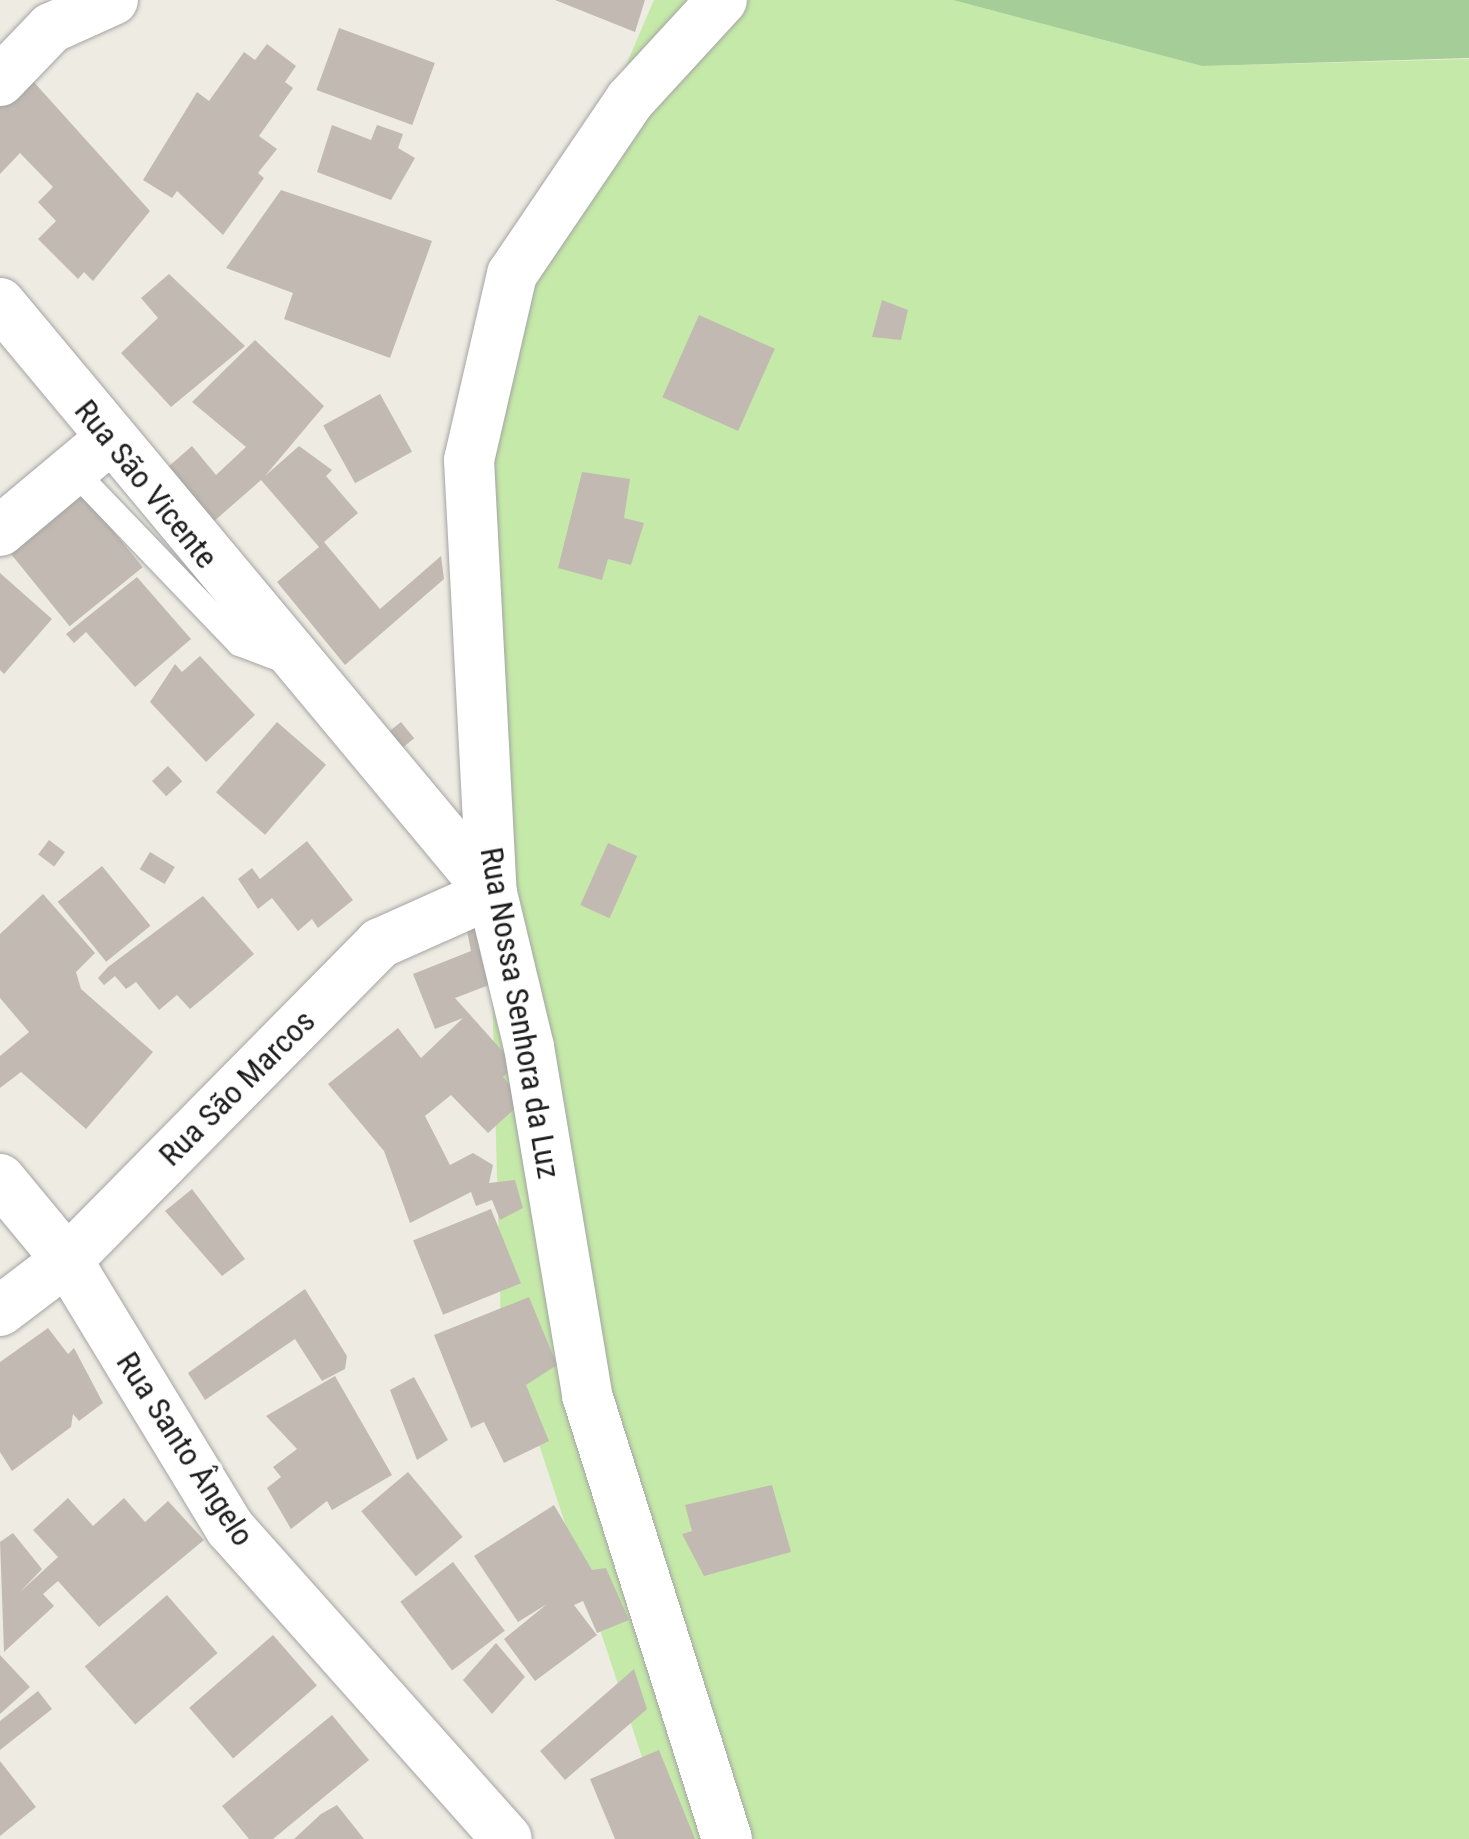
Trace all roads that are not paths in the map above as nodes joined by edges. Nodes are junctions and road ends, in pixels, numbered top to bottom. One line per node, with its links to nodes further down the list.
1 (113, 0): 3 (street)
2 (722, 0): 7 (street, Rua Nossa Senhora da Luz)
3 (0, 81)
4 (0, 303): 5 (street, Rua São Vicente)
5 (92, 455): 6 (street); 7 (street, Rua São Vicente)
6 (0, 531)
7 (492, 892): 9 (street, Rua São Marcos); 12 (street, Rua Nossa Senhora da Luz)
8 (0, 1180): 9 (street, Rua Santo Ângelo)
9 (67, 1260): 10 (street, Rua São Marcos); 11 (street, Rua Santo Ângelo)
10 (0, 1311)
11 (507, 1839)
12 (728, 1839)

